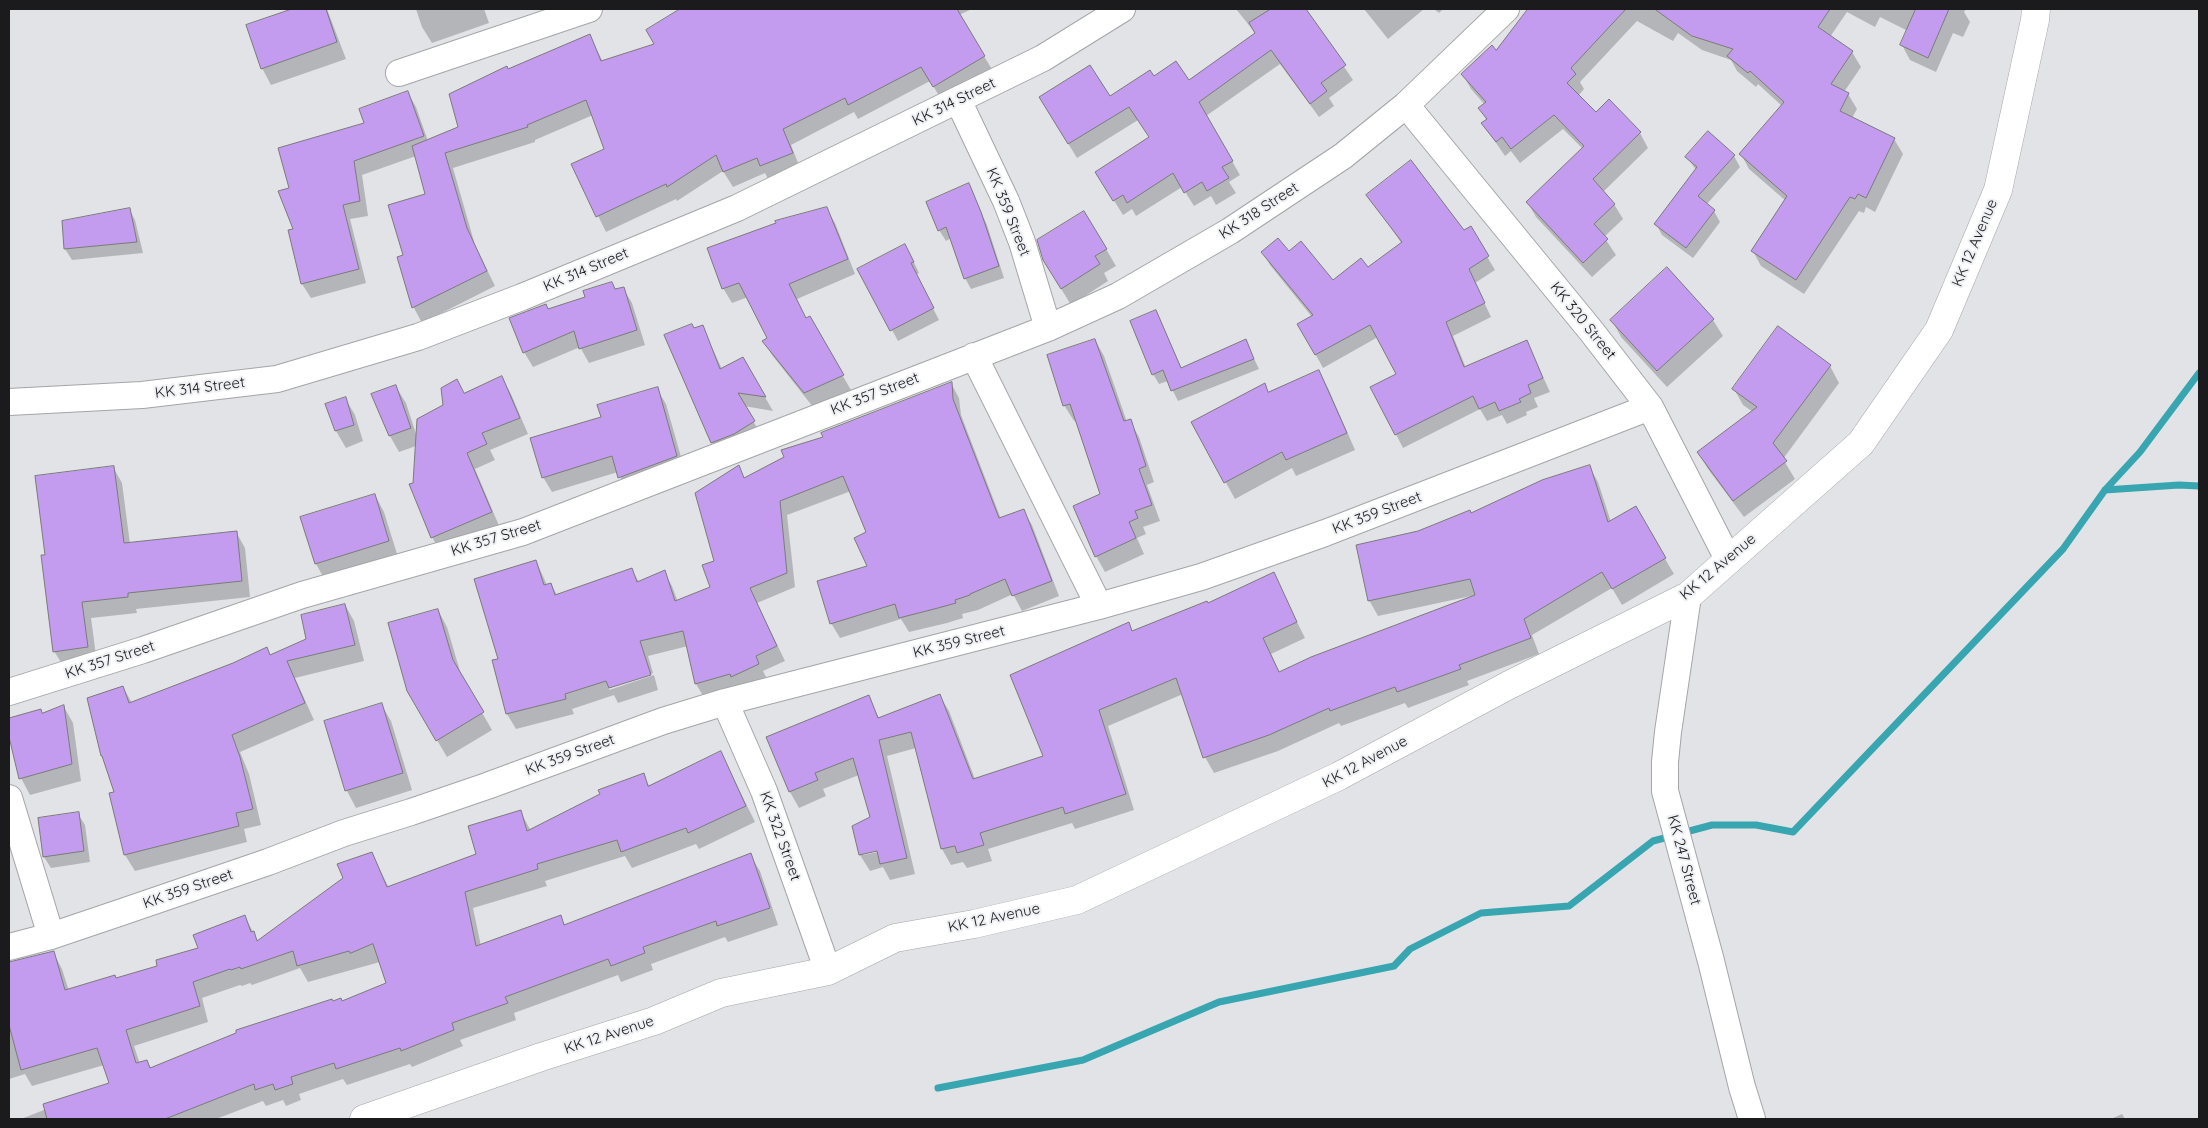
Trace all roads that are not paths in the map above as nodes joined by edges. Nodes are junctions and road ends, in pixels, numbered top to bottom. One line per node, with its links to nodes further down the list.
1 (1122, 9): 6 (street, KK 314 Street)
2 (1506, 9): 7 (street, KK 318 Street)
3 (2036, 9): 12 (main road, KK 12 Avenue)
4 (584, 11): 5 (street)
5 (399, 73)
6 (958, 100): 8 (street, KK 359 Street); 10 (street, KK 314 Street)
7 (1406, 105): 8 (street, KK 318 Street); 11 (street, KK 320 Street)
8 (1048, 328): 9 (street, KK 318 Street)
9 (974, 356): 14 (street); 15 (street, KK 357 Street)
10 (9, 402)
11 (1650, 408): 12 (street, KK 320 Street); 14 (street, KK 359 Street)
12 (1728, 559): 13 (main road, KK 12 Avenue)
13 (1688, 596): 20 (main road, KK 12 Avenue); 22 (street, KK 247 Street)
14 (1099, 606): 16 (street, KK 359 Street)
15 (9, 692)
16 (725, 702): 18 (street, KK 359 Street); 20 (street, KK 322 Street)
17 (9, 798): 18 (street)
18 (51, 936): 19 (street, KK 359 Street)
19 (9, 947)
20 (828, 971): 21 (main road, KK 12 Avenue)
21 (364, 1119)
22 (1752, 1119)

